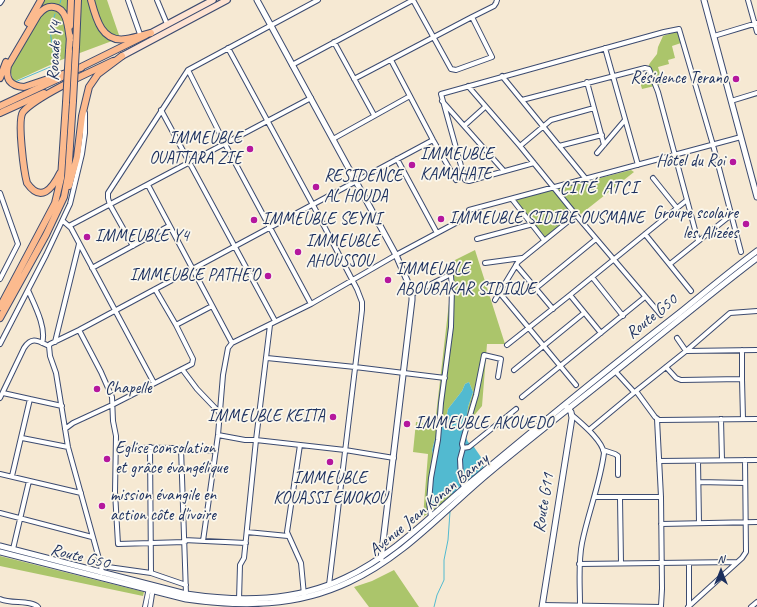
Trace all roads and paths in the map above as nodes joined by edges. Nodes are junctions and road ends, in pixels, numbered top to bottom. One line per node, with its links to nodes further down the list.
1 (2, 0): 16 (street)
2 (41, 0): 37 (main road)
3 (71, 0): 26 (main road, Rocade Y4)
4 (78, 0): 84 (main road, Rocade Y4, bridge)
5 (91, 0): 24 (main road)
6 (128, 0): 24 (street)
7 (157, 0): 18 (street)
8 (227, 0): 30 (main road)
9 (257, 0): 20 (street)
10 (318, 0): 20 (street)
11 (413, 0): 25 (street); 27 (street)
12 (497, 0): 17 (street)
13 (704, 0): 23 (street)
14 (748, 0): 19 (street)
15 (210, 1): 18 (main road)
16 (0, 3)
17 (472, 17): 25 (street); 25 (street)
18 (167, 24): 22 (main road)
19 (756, 24): 21 (street); 23 (street)
20 (271, 25): 28 (street); 32 (street)
21 (757, 32)
22 (151, 33): 24 (main road)
23 (714, 36): 47 (street)
24 (141, 37): 33 (main road)
25 (434, 37): 31 (street)
26 (70, 40): 33 (main road); 71 (main road, Rocade Y4, bridge)
27 (334, 42): 32 (street); 38 (street)
28 (228, 48): 34 (street); 56 (street)
29 (605, 48): 35 (street); 36 (street); 65 (street)
30 (122, 56): 39 (main road); 48 (main road)
31 (391, 60): 38 (street); 43 (street)
32 (292, 65): 44 (street)
33 (81, 68): 49 (main road)
34 (188, 70): 52 (street); 63 (street)
35 (502, 76): 41 (street); 46 (street)
36 (612, 76): 40 (street); 55 (street); 69 (street)
37 (0, 78)
38 (354, 79): 54 (street)
39 (71, 81): 53 (main road); 71 (main road)
40 (587, 82): 46 (street); 51 (street)
41 (468, 86): 45 (street); 50 (street)
42 (757, 94): 47 (street)
43 (410, 96): 54 (street); 62 (street)
44 (310, 98): 56 (street); 61 (street)
45 (441, 99): 57 (street); 75 (street)
46 (522, 100): 58 (street)
47 (731, 101): 60 (street)
48 (85, 102): 84 (main road); 95 (street)
49 (0, 106)
50 (485, 107): 57 (street); 66 (street)
51 (594, 108): 58 (street); 59 (street)
52 (161, 110): 72 (street); 88 (street)
53 (0, 113)
54 (374, 115): 61 (street)
55 (625, 120): 64 (street); 74 (street)
56 (268, 121): 63 (street); 89 (street)
57 (465, 125): 75 (street)
58 (543, 126): 66 (street); 67 (street)
59 (602, 136): 64 (street); 67 (street)
60 (741, 137): 65 (street); 80 (street)
61 (333, 139): 79 (street)
62 (433, 140): 70 (street); 78 (street)
63 (225, 144): 72 (street); 99 (street)
64 (604, 145): 68 (street)
65 (712, 145): 69 (street); 93 (street)
66 (520, 146): 73 (street)
67 (559, 146): 77 (street)
68 (597, 153)
69 (675, 155): 74 (street); 87 (street)
70 (397, 159): 79 (street); 100 (street)
71 (63, 162): 134 (main road)
72 (190, 163): 81 (street); 108 (street)
73 (534, 163): 75 (street); 82 (street)
74 (638, 165): 77 (street)
75 (504, 171)
76 (653, 178): 90 (street)
77 (586, 179): 82 (street)
78 (456, 180)
79 (355, 182): 89 (street); 111 (street)
80 (755, 182): 85 (street)
81 (148, 185): 88 (street); 98 (street)
82 (554, 187): 86 (street); 92 (street)
83 (0, 193): 121 (street)
84 (64, 197): 141 (main road)
85 (757, 197)
86 (512, 198): 91 (street); 96 (street)
87 (687, 200): 90 (street); 105 (street)
88 (110, 205): 97 (street); 107 (street)
89 (313, 205): 99 (street); 122 (street)
90 (677, 208): 101 (street)
91 (469, 210)
92 (576, 215): 103 (street); 104 (street)
93 (731, 215): 105 (street); 110 (street)
94 (467, 217): 100 (street)
95 (63, 221): 97 (street); 125 (street)
96 (533, 224): 102 (street); 104 (street)
97 (70, 226): 106 (street)
98 (169, 226): 107 (street); 119 (street)
99 (271, 227): 108 (street); 132 (street)
100 (437, 233): 111 (street)
101 (645, 234): 114 (street); 116 (street)
102 (477, 239)
103 (596, 239): 114 (street); 124 (street)
104 (544, 240): 112 (street)
105 (698, 241): 116 (street)
106 (78, 244): 118 (street); 149 (street)
107 (133, 246): 118 (street)
108 (235, 246): 119 (street); 142 (street)
109 (757, 251): 179 (street, Route G50)
110 (740, 252)
111 (396, 255): 122 (street); 128 (street)
112 (522, 258): 115 (street); 117 (street)
113 (757, 258): 165 (street, Route G50)
114 (614, 259): 120 (street); 130 (street)
115 (485, 263)
116 (670, 264): 126 (street)
117 (516, 265): 124 (street); 127 (street)
118 (92, 268): 136 (street)
119 (192, 269): 123 (street); 133 (street)
120 (592, 278): 129 (street); 140 (street)
121 (0, 279)
122 (352, 280): 132 (street); 161 (street)
123 (155, 289): 136 (street); 143 (street)
124 (535, 289): 135 (street)
125 (28, 290): 150 (street); 152 (street)
126 (691, 291)
127 (499, 292): 131 (street); 145 (street)
128 (412, 294): 166 (street); 168 (street)
129 (570, 295): 135 (street); 138 (street)
130 (645, 297): 139 (street); 140 (street)
131 (495, 300)
132 (311, 304): 142 (street)
133 (212, 306): 143 (street); 151 (street)
134 (0, 307)
135 (553, 309): 145 (street)
136 (115, 310): 146 (street); 170 (street)
137 (757, 311): 158 (street)
138 (584, 313): 147 (street); 155 (street)
139 (661, 315)
140 (623, 316): 147 (street)
141 (0, 318)
142 (276, 321): 144 (street)
143 (176, 325): 163 (street)
144 (270, 325): 151 (street); 159 (street)
145 (529, 328): 153 (street); 155 (street)
146 (79, 330): 149 (street); 177 (street)
147 (601, 333): 160 (street)
148 (677, 338): 158 (street)
149 (55, 342): 154 (street)
150 (42, 343): 154 (street); 173 (street)
151 (232, 343): 181 (street)
152 (0, 344)
153 (507, 345)
154 (49, 346): 178 (street)
155 (543, 346): 160 (street); 164 (street)
156 (742, 350): 157 (street); 158 (street); 169 (street)
157 (757, 350)
158 (686, 351): 162 (street)
159 (266, 358): 161 (street); 191 (street)
160 (560, 366): 171 (street); 174 (street)
161 (355, 367): 166 (street); 198 (street)
162 (666, 367): 169 (street); 172 (street)
163 (182, 369): 170 (street); 181 (street)
164 (514, 370)
165 (615, 371): 172 (street); 179 (street, Route G50)
166 (404, 373): 168 (street); 201 (street)
167 (498, 377): 196 (street)
168 (445, 378): 220 (street)
169 (742, 379): 185 (street)
170 (154, 383): 177 (street)
171 (576, 385)
172 (635, 392): 183 (street); 188 (street)
173 (2, 393): 175 (street); 176 (street)
174 (522, 397)
175 (0, 398)
176 (30, 399): 178 (street); 190 (street)
177 (112, 405): 187 (street); 197 (street)
178 (62, 406): 187 (street)
179 (567, 406): 182 (street); 213 (street, Avenue Jean Konan Banny); 218 (street, Avenue Jean Konan Banny)
180 (516, 409): 196 (street)
181 (219, 412): 189 (street)
182 (572, 416): 188 (street); 255 (street, Route G11)
183 (657, 419): 184 (street); 205 (street)
184 (721, 419): 185 (street); 202 (street)
185 (743, 419): 186 (street)
186 (757, 419)
187 (65, 429): 193 (street)
188 (589, 430): 199 (street)
189 (218, 435): 191 (street); 200 (street)
190 (22, 438): 193 (street); 209 (street)
191 (256, 440): 192 (street); 226 (street)
192 (300, 445): 198 (street); 227 (street)
193 (68, 446): 214 (street)
194 (150, 447): 195 (street); 197 (street); 232 (street)
195 (181, 448): 200 (street); 229 (street)
196 (463, 448): 213 (street)
197 (116, 449): 232 (street)
198 (345, 450): 201 (street); 246 (street)
199 (603, 450): 208 (street); 215 (street)
200 (215, 451): 230 (street)
201 (394, 458): 236 (street)
202 (722, 460): 203 (street); 206 (street)
203 (745, 460): 204 (street); 212 (street)
204 (757, 460)
205 (659, 461): 206 (street); 216 (street)
206 (698, 461): 211 (street)
207 (0, 474): 209 (street)
208 (618, 474)
209 (12, 476): 210 (street)
210 (29, 481): 214 (street); 221 (street)
211 (699, 482): 212 (street); 224 (street)
212 (745, 483): 222 (street)
213 (464, 487): 218 (street, Avenue Jean Konan Banny)
214 (81, 493): 228 (street)
215 (594, 497): 217 (street); 241 (street)
216 (661, 497): 217 (street); 225 (street)
217 (620, 498): 240 (street)
218 (450, 503): 220 (street, Avenue Jean Konan Banny); 239 (street, Avenue Jean Konan Banny)
219 (0, 514): 221 (street)
220 (431, 517): 236 (street, Avenue Jean Konan Banny)
221 (20, 519): 228 (street); 234 (street)
222 (745, 522): 223 (street); 224 (street); 238 (street)
223 (757, 522)
224 (699, 523): 225 (street)
225 (662, 524): 237 (street)
226 (247, 532): 227 (street); 231 (street)
227 (288, 536): 250 (street)
228 (92, 537): 243 (street)
229 (184, 541): 230 (street); 232 (street); 247 (street)
230 (203, 541): 231 (street)
231 (246, 543): 252 (street)
232 (152, 544): 244 (street)
233 (0, 546): 234 (street, Route G50)
234 (13, 549): 243 (street, Route G50)
235 (0, 552): 245 (street, Route G50)
236 (381, 558): 239 (street); 246 (street, Avenue Jean Konan Banny)
237 (662, 562): 240 (street); 242 (street); 257 (street)
238 (737, 562): 242 (street); 258 (street)
239 (384, 563): 250 (street, Avenue Jean Konan Banny)
240 (621, 563): 241 (street)
241 (579, 564): 254 (street)
242 (689, 564): 258 (street)
243 (101, 569): 244 (street); 245 (street); 248 (street, Route G50)
244 (152, 573): 247 (street)
245 (102, 578): 248 (street, Route G50)
246 (329, 584): 250 (street, Avenue Jean Konan Banny)
247 (186, 585): 249 (street)
248 (151, 587): 249 (street, Avenue Jean Konan Banny); 252 (street, Avenue Jean Konan Banny); 260 (street); 261 (street)
249 (186, 594): 252 (street, Avenue Jean Konan Banny)
250 (304, 595): 252 (street, Avenue Jean Konan Banny)
251 (0, 599): 259 (street)
252 (239, 602)
253 (757, 602): 262 (street)
254 (580, 605): 255 (street); 256 (street)
255 (542, 606)
256 (606, 606): 257 (street)
257 (661, 606)
258 (689, 606)
259 (38, 607)
260 (145, 607)
261 (150, 607)
262 (751, 607)

